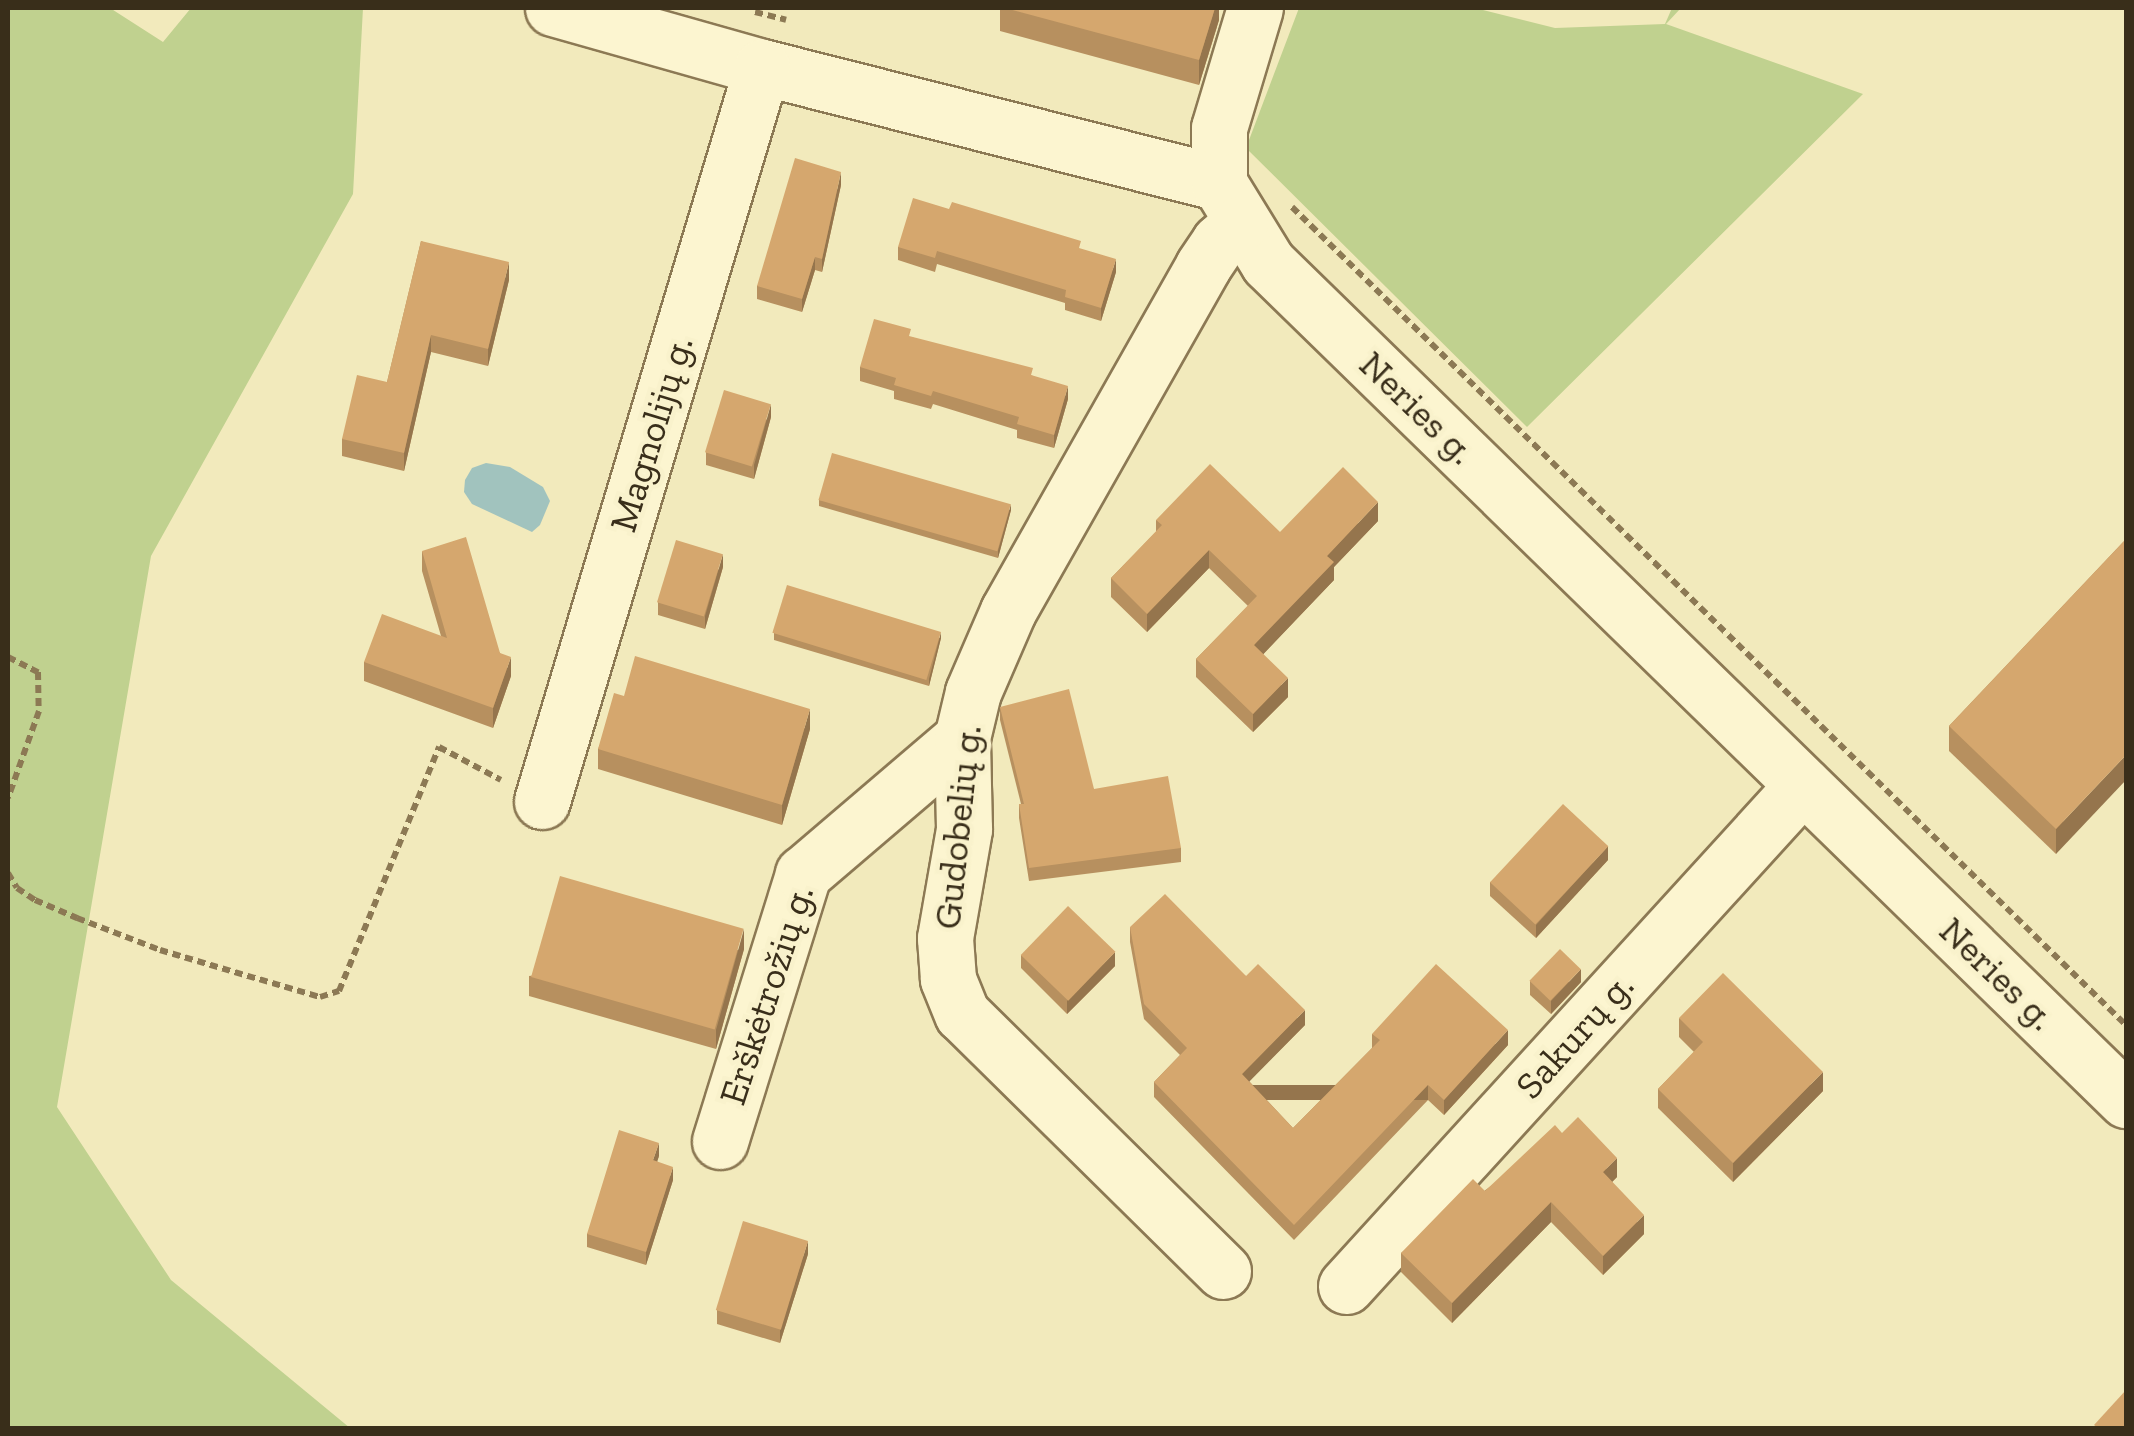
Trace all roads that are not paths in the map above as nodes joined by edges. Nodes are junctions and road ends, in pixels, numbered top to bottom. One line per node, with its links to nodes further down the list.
1 (553, 8): 3 (street)
2 (1256, 8): 4 (street)
3 (762, 66): 4 (street); 7 (street, Magnolijų g.)
4 (1247, 201): 5 (street, Gudobelių g.); 6 (street, Neries g.)
5 (962, 738): 9 (street, Erškėtrožių g.); 10 (street, Gudobelių g.)
6 (1803, 786): 8 (street, Neries g.); 11 (street, Sakurų g.)
7 (542, 801)
8 (2126, 1100)
9 (720, 1141)
10 (1223, 1270)
11 (1346, 1286)

